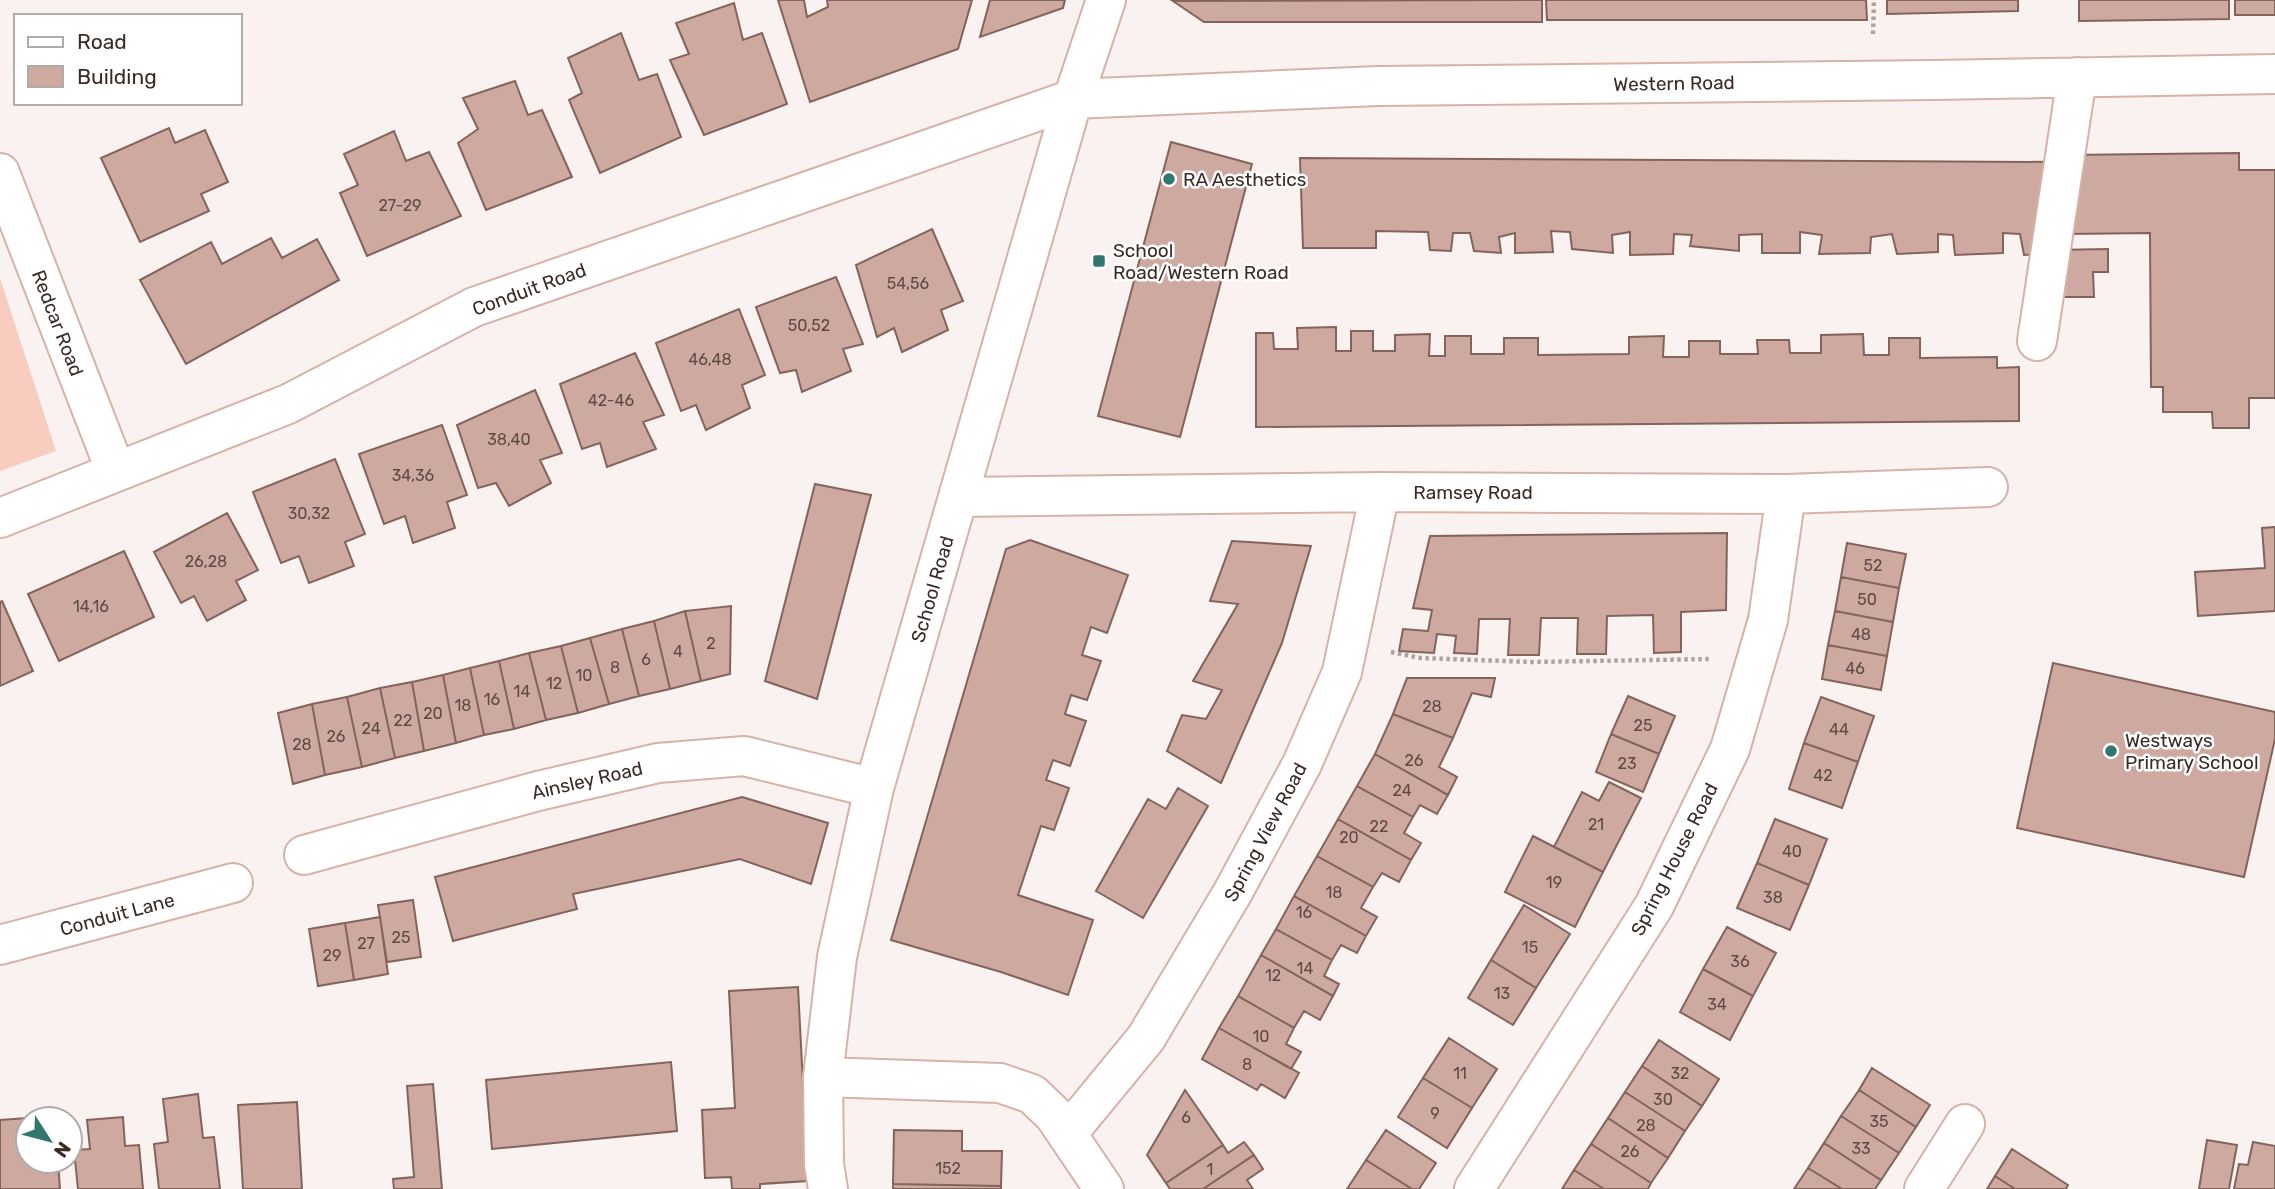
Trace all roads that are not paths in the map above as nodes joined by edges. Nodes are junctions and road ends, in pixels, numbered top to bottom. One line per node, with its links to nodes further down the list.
1 (1106, 0): 4 (street, School Road)
2 (2275, 74): 3 (street, Western Road)
3 (2077, 78): 4 (street, Western Road); 6 (street)
4 (1073, 99): 7 (street, Conduit Road); 11 (street, School Road)
5 (0, 173): 7 (street, Redcar Road)
6 (2037, 341)
7 (116, 472): 12 (street, Conduit Road)
8 (1988, 487): 10 (street, Ramsey Road)
9 (1380, 492): 10 (street, Ramsey Road); 11 (street, Ramsey Road); 19 (street, Spring View Road)
10 (1786, 494): 22 (street, Spring House Road)
11 (958, 497): 13 (street, School Road)
12 (0, 518)
13 (874, 788): 14 (street, Ainsley Road); 17 (street, School Road)
14 (304, 855)
15 (233, 883): 16 (street, Conduit Lane)
16 (0, 945)
17 (823, 1077): 19 (street); 20 (street, School Road)
18 (1965, 1125): 23 (street)
19 (1067, 1134): 21 (street)
20 (828, 1189)
21 (1104, 1189)
22 (1474, 1189)
23 (1924, 1189)

